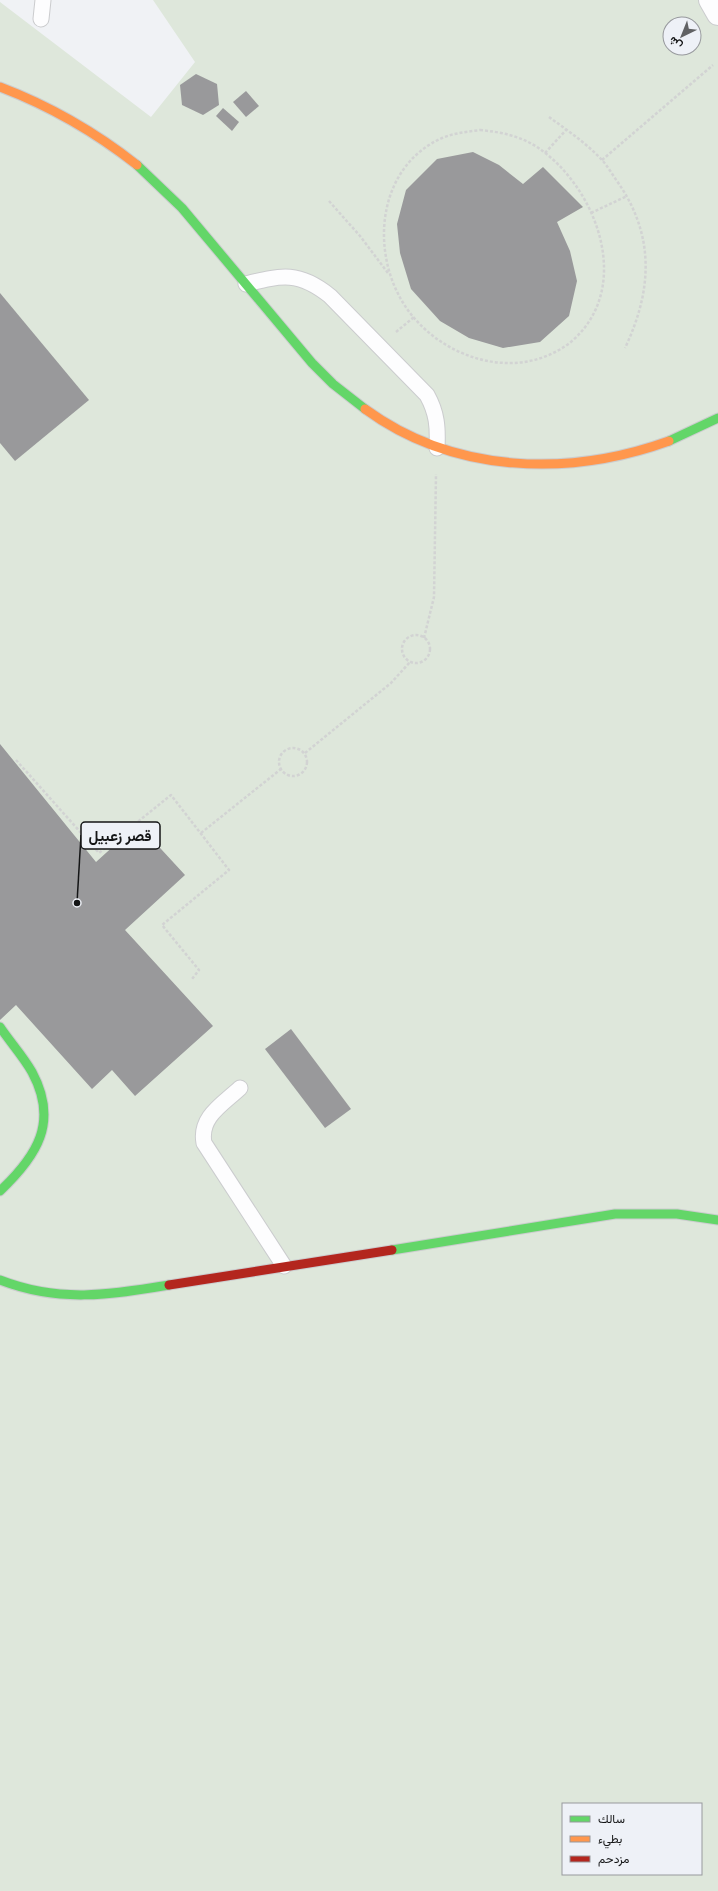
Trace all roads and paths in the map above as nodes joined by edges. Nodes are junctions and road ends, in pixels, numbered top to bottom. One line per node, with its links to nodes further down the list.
1 (43, 0): 4 (lane)
2 (710, 0): 3 (street)
3 (718, 14)
4 (42, 19)
5 (713, 65): 10 (path)
6 (0, 86): 15 (street)
7 (549, 117): 8 (path)
8 (566, 130): 9 (path); 10 (path)
9 (545, 153): 13 (path); 14 (path)
10 (602, 160): 11 (path)
11 (626, 196): 13 (path); 16 (path)
12 (329, 201): 14 (path)
13 (591, 213): 14 (path)
14 (389, 274)
15 (246, 284): 18 (street); 18 (lane)
16 (625, 348)
17 (718, 418): 18 (street)
18 (437, 448): 19 (path)
19 (424, 638): 20 (path); 20 (path)
20 (410, 662): 21 (path)
21 (305, 753): 23 (path); 23 (path)
22 (16, 760): 24 (path)
23 (281, 769): 24 (path)
24 (201, 833): 25 (path)
25 (192, 979)
26 (0, 1027): 28 (street)
27 (240, 1088): 30 (lane)
28 (0, 1191)
29 (718, 1220): 30 (street)
30 (284, 1266): 31 (street)
31 (0, 1280)

